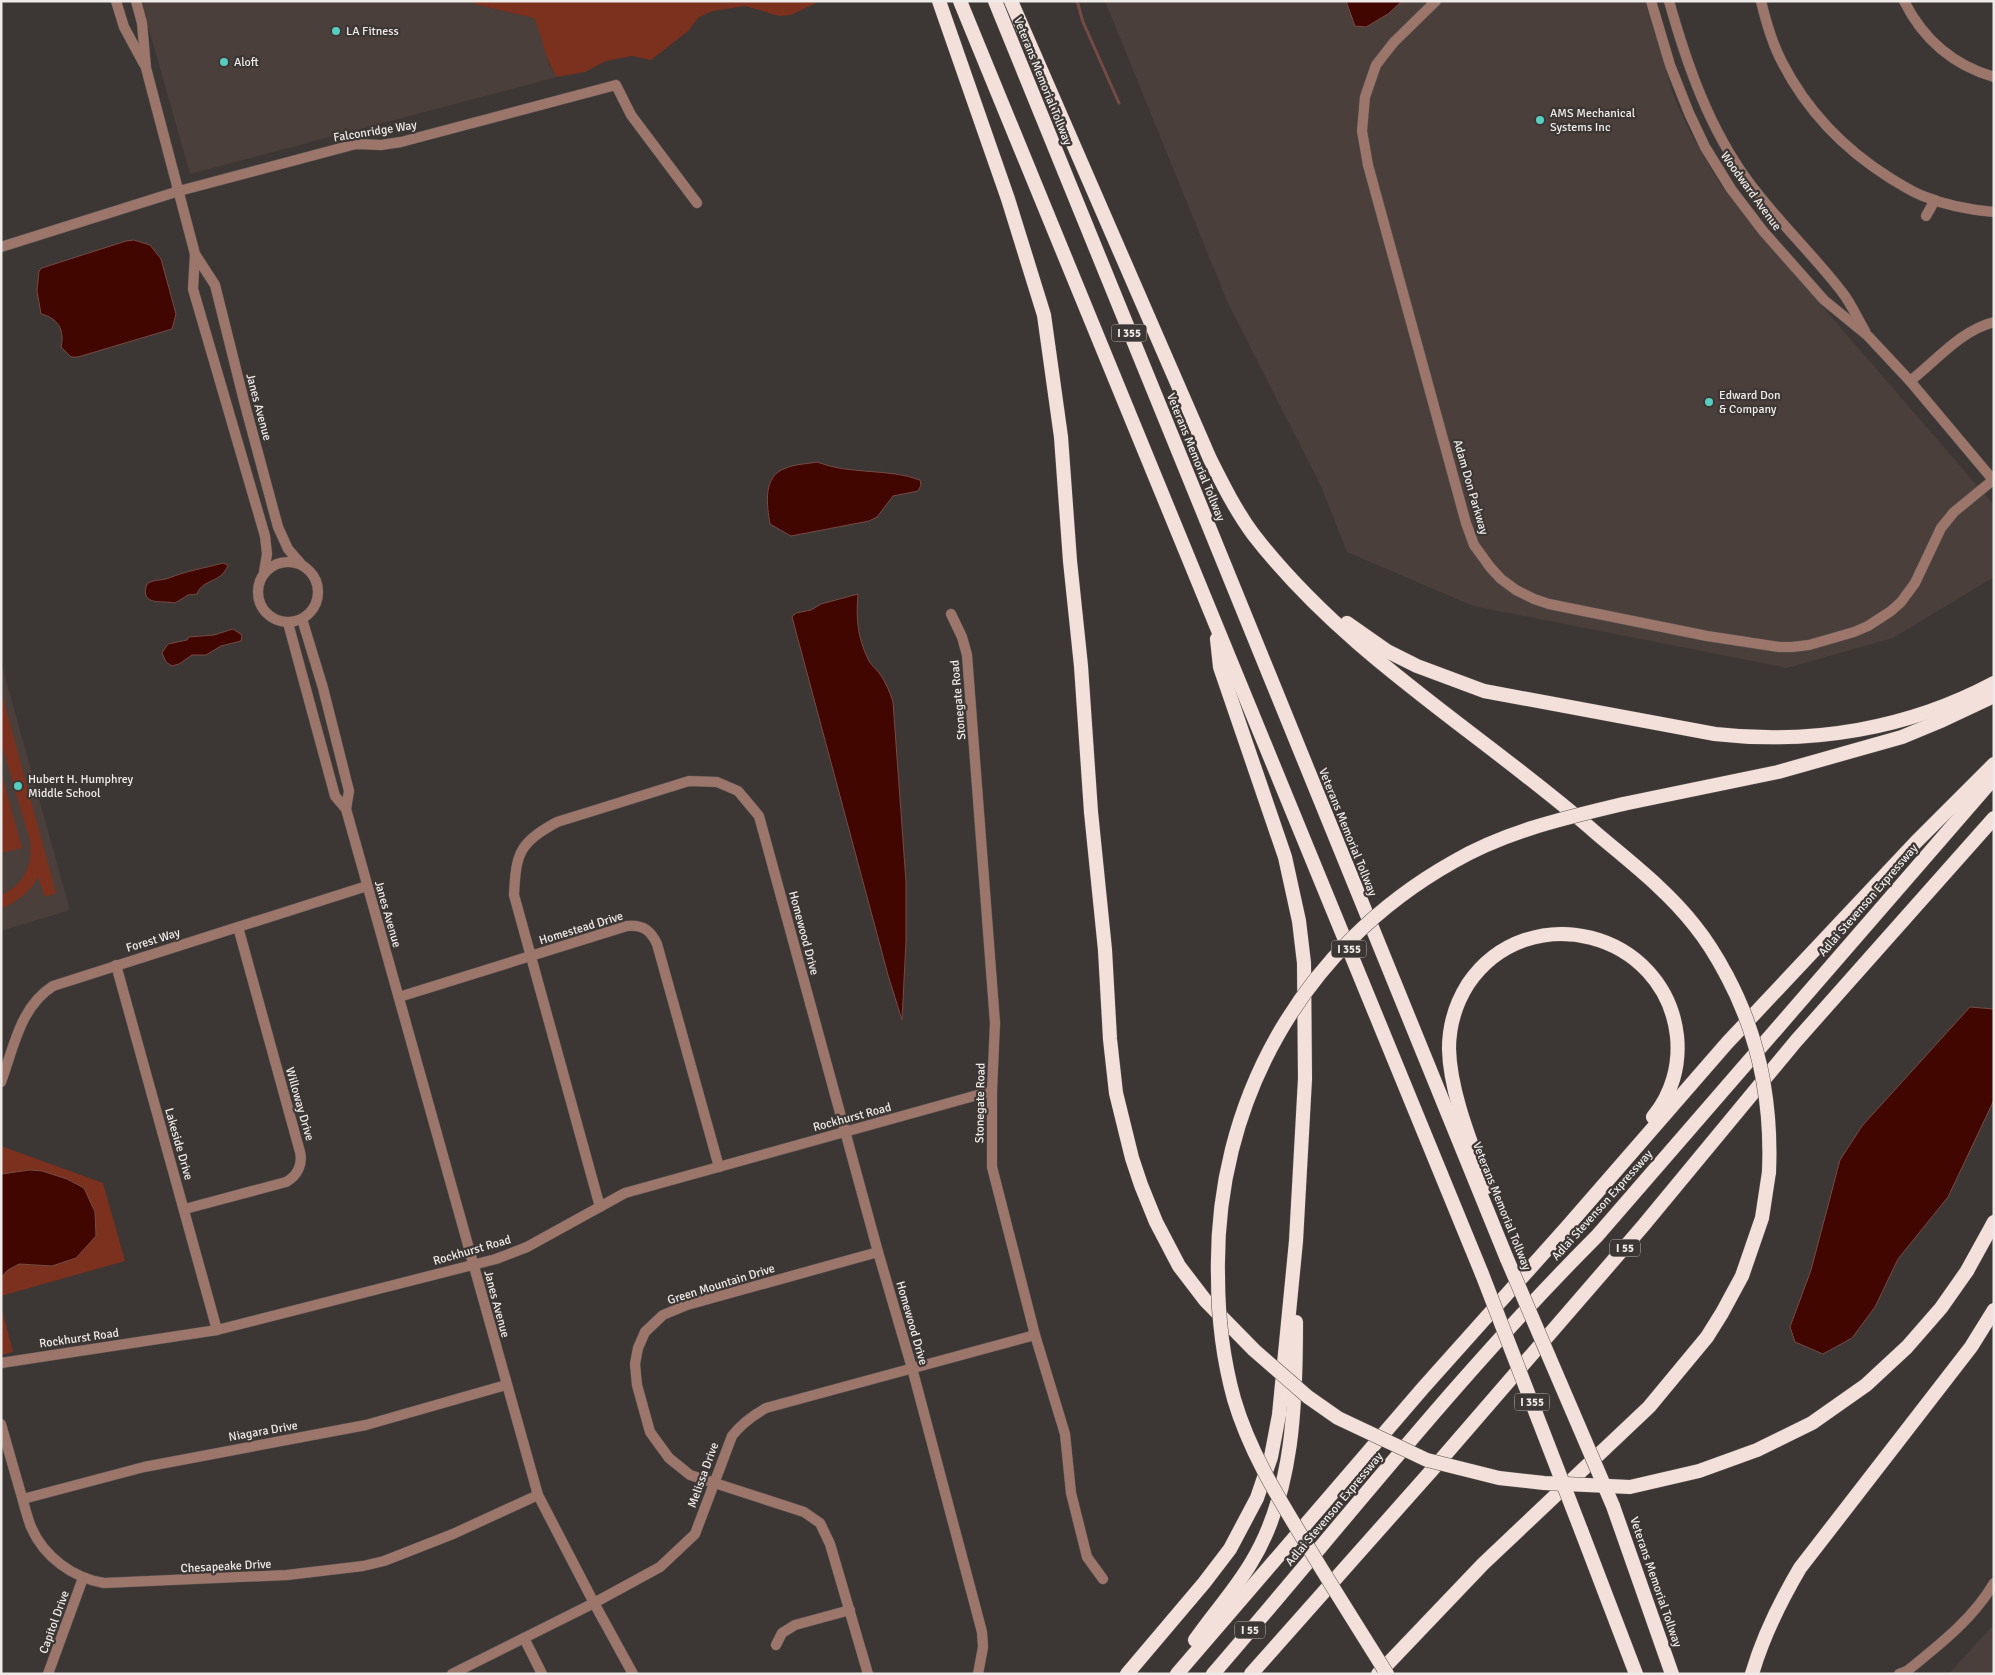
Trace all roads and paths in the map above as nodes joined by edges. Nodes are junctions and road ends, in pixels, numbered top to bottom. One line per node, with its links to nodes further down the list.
1 (116, 1): 12 (street, Janes Avenue)
2 (136, 1): 12 (street, Janes Avenue)
3 (940, 1): 49 (highway, bridge)
4 (960, 1): 31 (highway, I 355)
5 (995, 1): 52 (highway, Veterans Memorial Tollway / I 355)
6 (1011, 1): 27 (highway)
7 (1436, 1): 24 (street, Adam Don Parkway)
8 (1651, 1): 22 (street, Woodward Avenue)
9 (1669, 1): 22 (street, Woodward Avenue)
10 (1761, 1): 15 (street)
11 (1904, 1): 13 (street)
12 (146, 68): 14 (street, Janes Avenue)
13 (1994, 77)
14 (179, 191): 16 (street, Falconridge Way); 19 (street, Falconridge Way); 20 (street, Janes Avenue)
15 (1936, 200): 17 (street); 18 (street)
16 (697, 203)
17 (1994, 212)
18 (1926, 216)
19 (1, 247)
20 (195, 254): 25 (street, Janes Avenue); 26 (street, Janes Avenue)
21 (1994, 322): 23 (street)
22 (1868, 336): 23 (street, Woodward Avenue)
23 (1910, 381): 24 (street, Woodward Avenue)
24 (1994, 481)
25 (302, 565): 26 (street); 29 (street, Janes Avenue)
26 (264, 572): 30 (street, Janes Avenue)
27 (1300, 588): 32 (highway); 83 (highway, bridge)
28 (951, 614): 44 (street, Stonegate Road)
29 (302, 619): 30 (street); 36 (street, Janes Avenue)
30 (288, 623): 36 (street, Janes Avenue)
31 (1216, 624): 51 (highway); 85 (highway, I 355, bridge)
32 (1994, 683)
33 (1994, 696): 84 (highway, bridge)
34 (1994, 764): 50 (highway)
35 (1994, 778): 81 (highway, Adlai Stevenson Expressway / I 55)
36 (346, 809): 38 (street, Janes Avenue)
37 (1994, 818): 82 (highway, I 55)
38 (367, 886): 39 (street, Forest Way); 42 (street, Janes Avenue)
39 (238, 927): 41 (street, Forest Way); 48 (street, Willoway Drive)
40 (531, 956): 42 (street, Homestead Drive); 45 (street, Homewood Drive); 46 (street, Homestead Drive); 47 (street, Homewood Drive)
41 (116, 965): 43 (street, Forest Way); 48 (street, Lakeside Drive)
42 (399, 997): 54 (street, Janes Avenue)
43 (1, 1082)
44 (992, 1092): 45 (street, Rockhurst Road); 57 (street, Stonegate Road)
45 (846, 1132): 46 (street, Rockhurst Road); 53 (street, Homewood Drive)
46 (719, 1167): 47 (street, Rockhurst Road)
47 (600, 1207): 54 (street, Rockhurst Road)
48 (184, 1209): 56 (street, Lakeside Drive)
49 (1994, 1222)
50 (1567, 1227): 52 (highway); 80 (highway)
51 (1296, 1241): 78 (highway); 79 (highway)
52 (1502, 1246): 86 (highway, Veterans Memorial Tollway / I 355, bridge)
53 (878, 1252): 59 (street, Homewood Drive); 62 (street, Green Mountain Drive)
54 (473, 1264): 56 (street, Rockhurst Road); 60 (street, Janes Avenue)
55 (1994, 1310): 87 (highway)
56 (217, 1330): 58 (street, Rockhurst Road)
57 (1035, 1335): 59 (street, Melissa Drive); 66 (street, Stonegate Road)
58 (1, 1363)
59 (912, 1368): 62 (street, Melissa Drive); 77 (street, Homewood Drive)
60 (506, 1385): 63 (street, Janes Avenue); 64 (street, Niagara Drive)
61 (1, 1424): 64 (street, Chesapeake Drive)
62 (715, 1483): 68 (street, Melissa Drive); 69 (street, Green Mountain Drive)
63 (538, 1495): 65 (street, Chesapeake Drive); 68 (street, Janes Avenue)
64 (22, 1499): 65 (street, Chesapeake Drive)
65 (83, 1578): 72 (street, Capitol Drive)
66 (1103, 1579)
67 (1994, 1583): 88 (street)
68 (594, 1603): 70 (street, Melissa Drive); 75 (street, Janes Avenue)
69 (850, 1610): 71 (street); 76 (street, Green Mountain Drive)
70 (524, 1638): 73 (street, Melissa Drive); 74 (street)
71 (776, 1645)
72 (48, 1674)
73 (452, 1674)
74 (542, 1674)
75 (633, 1674)
76 (868, 1674)
77 (978, 1674)
78 (1127, 1674)
79 (1172, 1674)
80 (1177, 1674)
81 (1213, 1674)
82 (1251, 1674)
83 (1378, 1674)
84 (1387, 1674)
85 (1636, 1674)
86 (1672, 1674)
87 (1752, 1674)
88 (1900, 1674)

